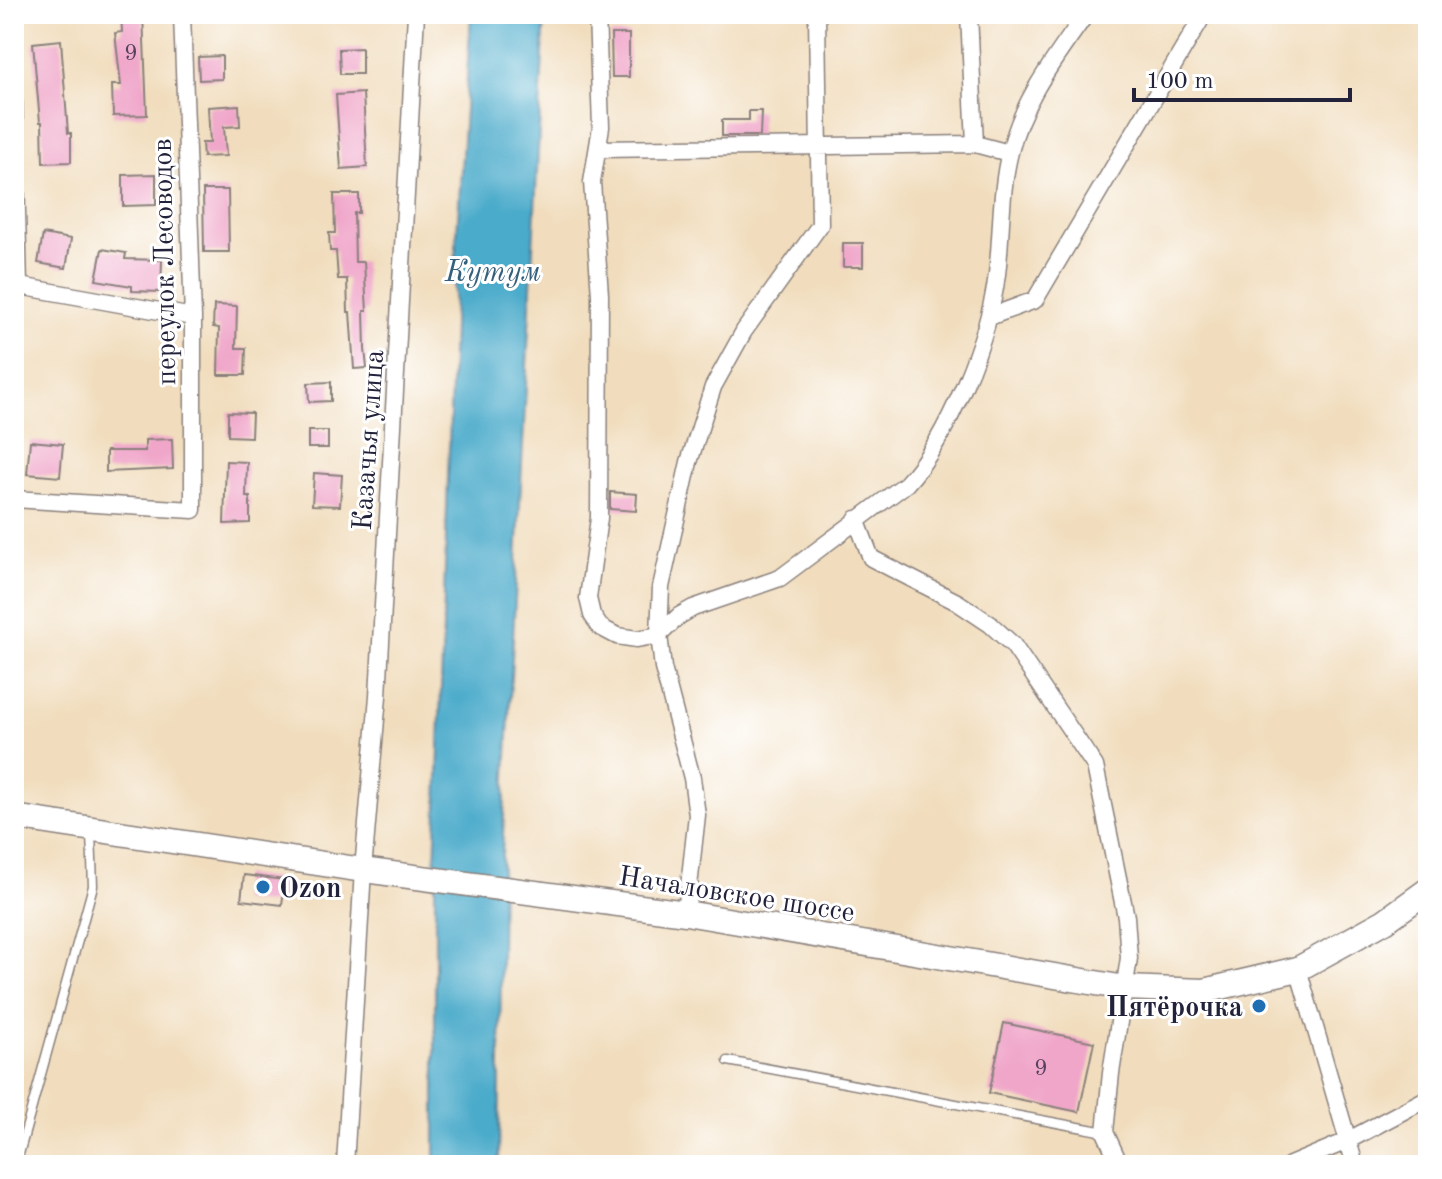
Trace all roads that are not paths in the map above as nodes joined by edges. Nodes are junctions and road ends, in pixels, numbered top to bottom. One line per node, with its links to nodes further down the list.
1 (182, 14): 14 (street, переулок Лесоводов)
2 (416, 14): 21 (street, Казачья улица)
3 (597, 14): 11 (street)
4 (817, 14): 10 (street)
5 (969, 14): 9 (street)
6 (1086, 14): 12 (street)
7 (1204, 14): 15 (street)
8 (14, 102): 13 (street)
9 (975, 144): 10 (street); 12 (street)
10 (820, 147): 11 (street); 18 (street)
11 (598, 149): 18 (street)
12 (1009, 153): 15 (street)
13 (16, 285): 14 (street)
14 (193, 317): 16 (street, переулок Лесоводов)
15 (989, 317): 17 (street)
16 (14, 499)
17 (856, 519): 18 (street); 25 (street)
18 (659, 635): 23 (street)
19 (14, 817): 20 (main road, Началовское шоссе)
20 (91, 828): 21 (main road, Началовское шоссе); 30 (lane)
21 (363, 870): 23 (main road, Началовское шоссе); 31 (street, Казачья улица)
22 (1428, 890): 24 (main road, Началовское шоссе)
23 (686, 913): 25 (main road, Началовское шоссе)
24 (1298, 969): 25 (main road, Началовское шоссе); 29 (street)
25 (1125, 988): 28 (street)
26 (728, 1061): 28 (lane)
27 (1428, 1098): 29 (street)
28 (1105, 1132): 32 (street)
29 (1347, 1141): 33 (street); 34 (street)
30 (16, 1165)
31 (345, 1165)
32 (1120, 1165)
33 (1290, 1165)
34 (1355, 1165)

